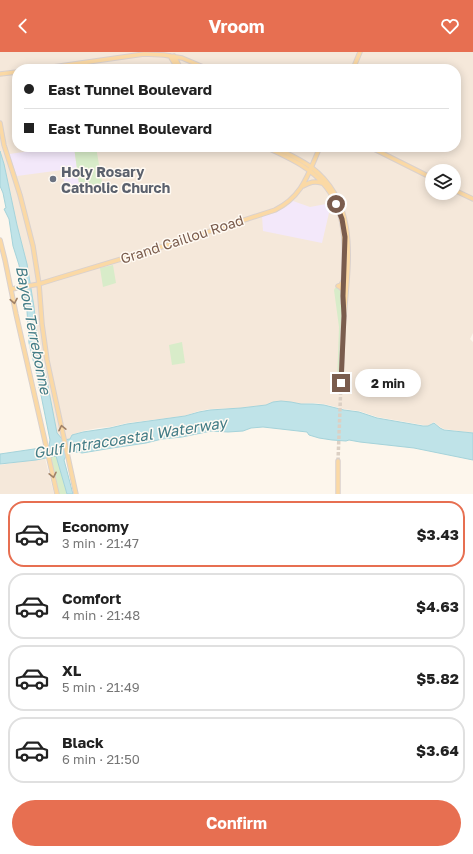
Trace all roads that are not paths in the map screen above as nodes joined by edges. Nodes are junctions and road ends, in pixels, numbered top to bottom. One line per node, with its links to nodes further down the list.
1 (360, 52): 7 (main road)
2 (172, 56): 3 (main road); 4 (main road); 5 (main road); 6 (main road)
3 (74, 64)
4 (176, 64)
5 (178, 64)
6 (198, 64)
7 (355, 64)
8 (12, 73): 9 (main road)
9 (0, 74)
10 (0, 123): 24 (main road)
11 (276, 152): 15 (main road)
12 (284, 152): 15 (main road)
13 (318, 152): 15 (main road, Grand Caillou Road)
14 (380, 152): 16 (main road)
15 (310, 169): 17 (main road); 18 (main road, Grand Caillou Road); 22 (main road)
16 (425, 174)
17 (323, 184): 18 (main road); 22 (main road)
18 (302, 186): 23 (main road, Grand Caillou Road)
19 (461, 193): 20 (main road)
20 (473, 199)
21 (0, 240): 25 (main road)
22 (346, 266): 27 (main road); 27 (main road)
23 (43, 283): 24 (main road, Grand Caillou Road); 26 (main road)
24 (39, 284): 25 (main road, Grand Caillou Road); 26 (main road)
25 (12, 289): 30 (main road, one-way to 30)
26 (39, 292): 31 (main road, one-way to 26)
27 (344, 316): 28 (main road)
28 (341, 383)
29 (338, 461): 32 (main road)
30 (57, 494)
31 (76, 494)
32 (339, 494)

